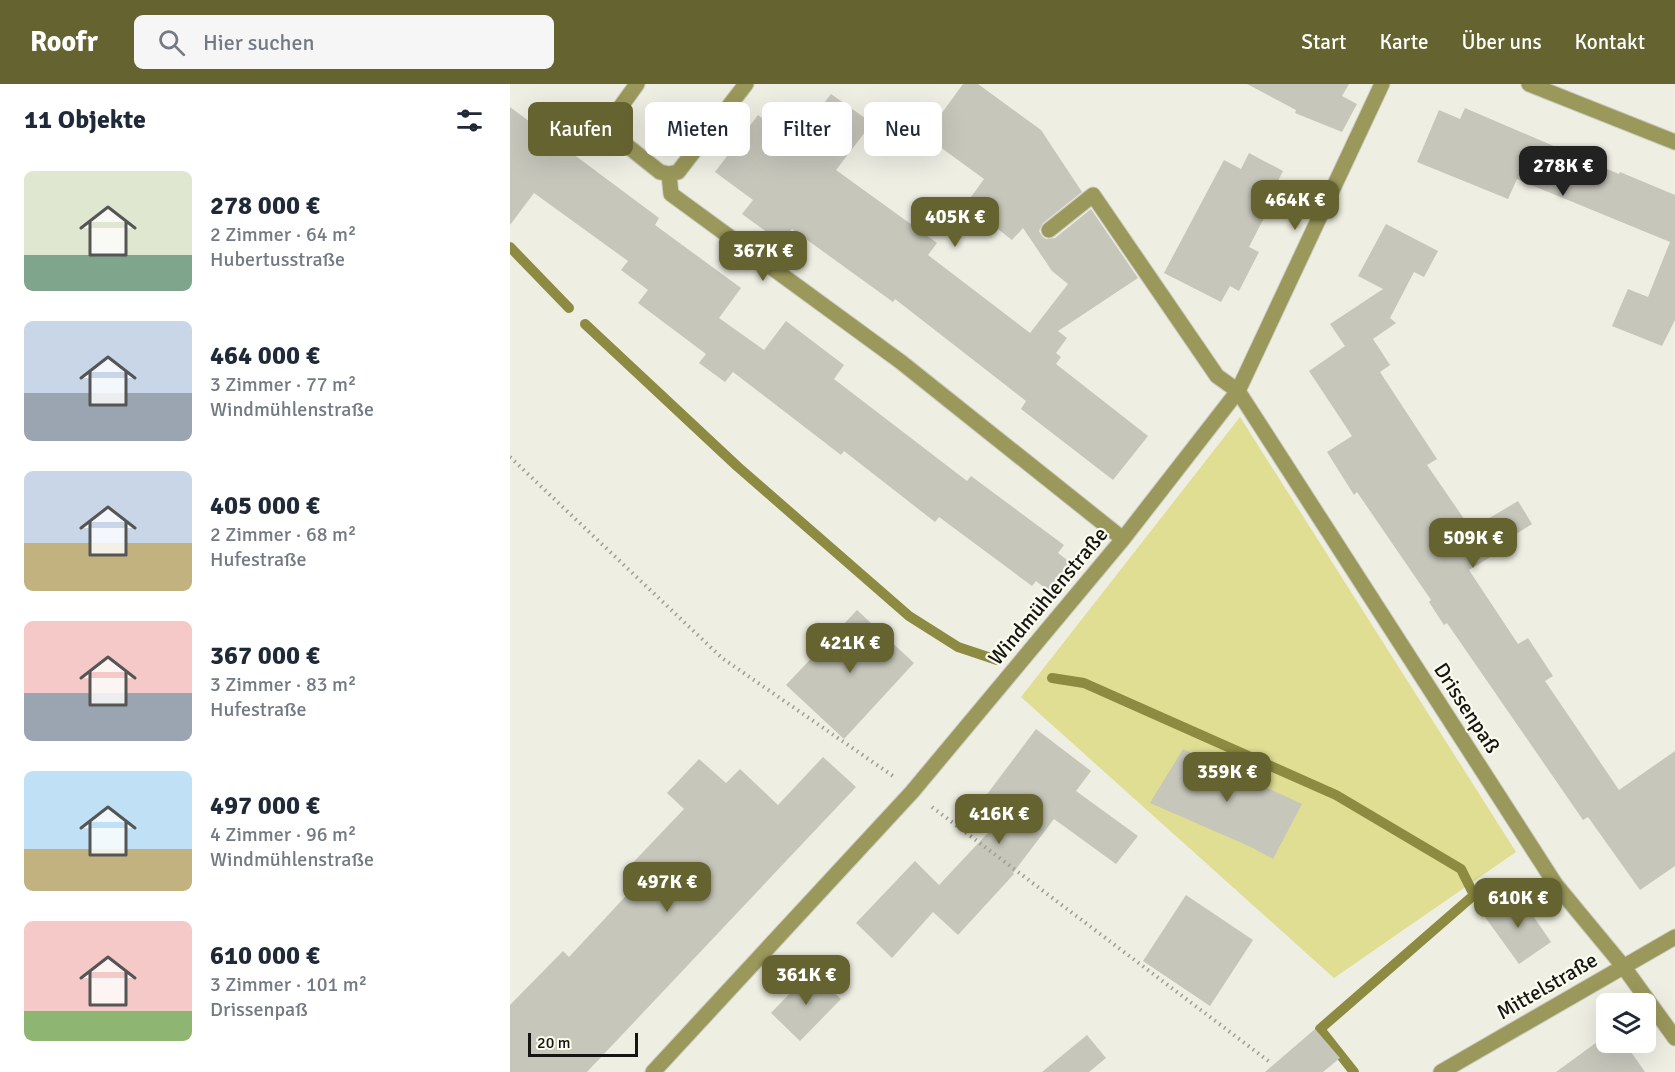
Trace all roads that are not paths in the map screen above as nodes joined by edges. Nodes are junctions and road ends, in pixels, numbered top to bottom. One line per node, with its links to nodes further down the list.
1 (637, 84): 6 (street)
2 (745, 84): 6 (street)
3 (1382, 84): 8 (street, Windmühlenstraße)
4 (1528, 84): 5 (street)
5 (1675, 142)
6 (669, 174): 9 (street)
7 (1049, 230): 8 (street, Drissenpaß)
8 (1238, 391): 9 (street, Windmühlenstraße); 11 (street, Drissenpaß)
9 (1123, 539): 13 (street, Windmühlenstraße)
10 (1675, 937): 11 (street, Mittelstraße)
11 (1623, 966): 12 (street, Drissenpaß); 14 (street, Mittelstraße)
12 (1675, 1038)
13 (652, 1072)
14 (1441, 1072)

